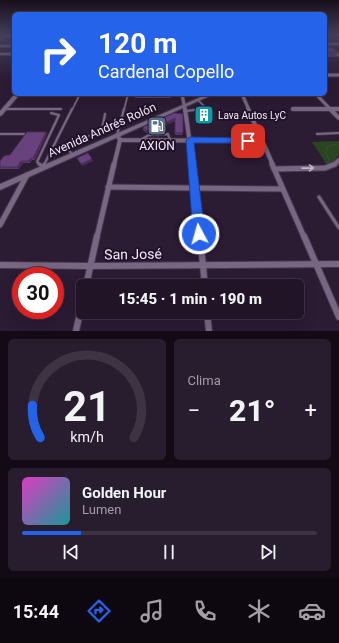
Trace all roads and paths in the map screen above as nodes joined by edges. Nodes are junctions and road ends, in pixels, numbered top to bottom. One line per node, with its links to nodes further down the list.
1 (327, 51): 2 (main road)
2 (332, 51): 3 (main road); 6 (main road)
3 (339, 52)
4 (0, 54): 5 (street)
5 (12, 54)
6 (339, 56)
7 (327, 75): 8 (street)
8 (339, 75)
9 (16, 96): 18 (main road)
10 (79, 96): 42 (lane)
11 (128, 96): 33 (lane)
12 (182, 96): 17 (street)
13 (207, 96): 16 (main road, Avenida Andrés Rolón)
14 (243, 96): 37 (street)
15 (318, 96): 21 (street)
16 (198, 100): 17 (main road, Avenida Andrés Rolón); 17 (lane)
17 (185, 108): 33 (main road, Avenida Andrés Rolón); 36 (street)
18 (2, 109): 19 (lane); 24 (main road)
19 (61, 109)
20 (293, 109): 21 (street)
21 (330, 109): 22 (street); 26 (street)
22 (339, 109)
23 (51, 113): 42 (lane)
24 (0, 114)
25 (105, 114): 39 (lane)
26 (339, 118)
27 (157, 129): 32 (lane)
28 (339, 133): 31 (lane)
29 (0, 134): 30 (lane)
30 (24, 134)
31 (317, 134)
32 (158, 135): 34 (lane); 35 (lane)
33 (119, 138): 34 (street); 39 (main road, Avenida Andrés Rolón); 46 (street)
34 (140, 140): 35 (street)
35 (170, 140): 36 (street)
36 (190, 140): 37 (street); 47 (street)
37 (262, 141): 43 (street)
38 (339, 144): 41 (path)
39 (72, 155): 42 (main road, Avenida Andrés Rolón)
40 (339, 160): 41 (street)
41 (334, 165): 43 (street, one-way to 41)
42 (43, 168): 44 (main road, Avenida Andrés Rolón)
43 (274, 168): 48 (street)
44 (27, 175): 45 (main road, Avenida Andrés Rolón); 50 (street)
45 (0, 187)
46 (108, 187): 47 (street); 56 (street)
47 (195, 188): 48 (street); 55 (street)
48 (283, 189): 52 (street)
49 (319, 198): 51 (lane)
50 (0, 225)
51 (339, 228)
52 (316, 264): 53 (street, San José); 55 (street, San José); 59 (street)
53 (339, 264)
54 (0, 265): 56 (street, San José)
55 (202, 265): 56 (street, San José); 58 (street)
56 (91, 266): 57 (street)
57 (88, 279)
58 (204, 279)
59 (339, 317)
60 (79, 319): 62 (street)
61 (208, 319): 63 (street)
62 (76, 331)
63 (209, 331)

